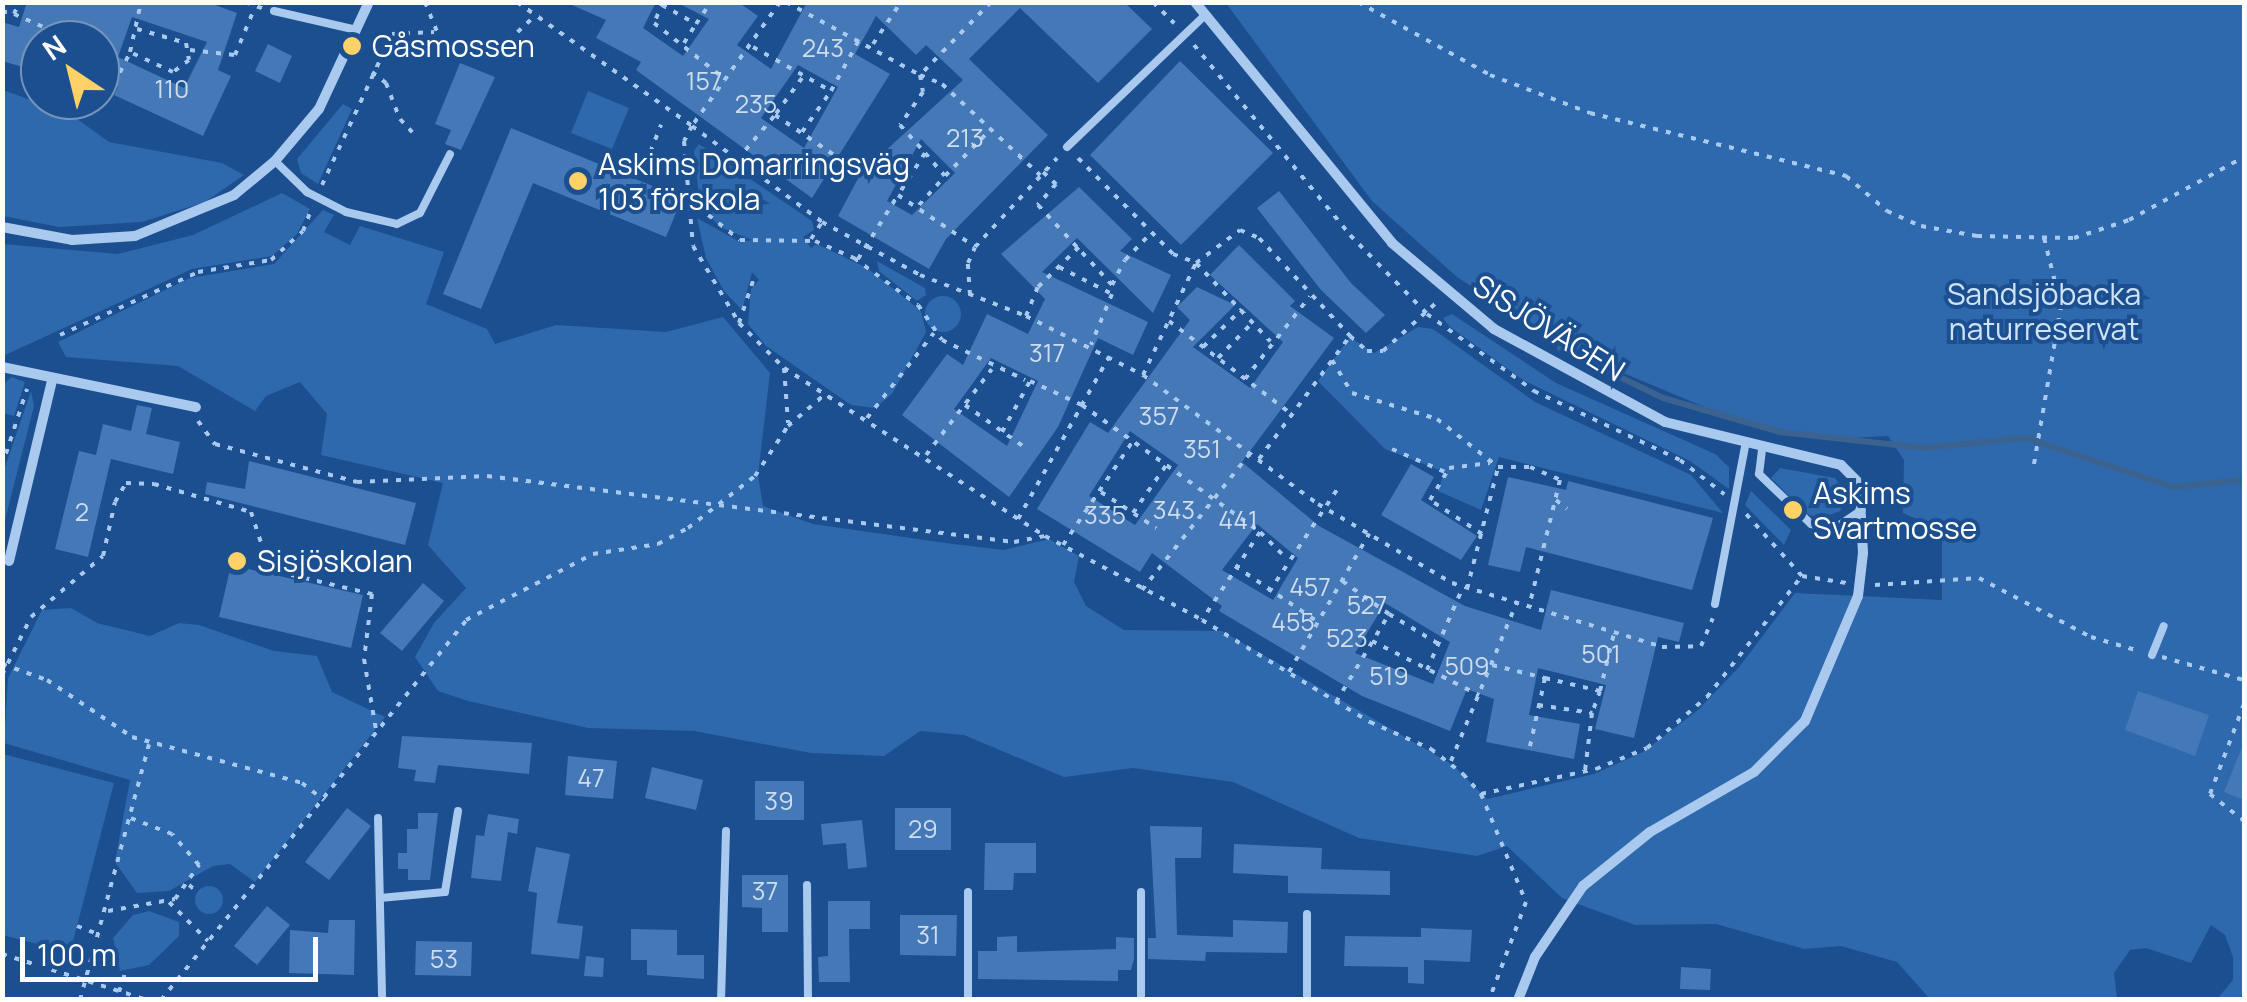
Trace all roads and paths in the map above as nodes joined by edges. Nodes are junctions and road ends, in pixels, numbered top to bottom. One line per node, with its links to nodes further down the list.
1 (19, 2): 18 (path)
2 (141, 2): 23 (path)
3 (245, 2): 15 (path)
4 (369, 2): 24 (street)
5 (424, 2): 25 (path)
6 (517, 2): 20 (path)
7 (711, 2): 22 (path)
8 (783, 2): 27 (path); 29 (path)
9 (900, 2): 30 (path)
10 (992, 2): 35 (path)
11 (1153, 2): 26 (path)
12 (1195, 2): 19 (street, SISJÖVÄGEN)
13 (1358, 2): 62 (path)
14 (662, 4): 22 (path); 28 (path)
15 (256, 7): 17 (path); 31 (path)
16 (2, 11): 18 (path)
17 (274, 11): 24 (lane)
18 (14, 14): 21 (path)
19 (1206, 14): 26 (lane); 73 (street, SISJÖVÄGEN)
20 (536, 15): 25 (path); 41 (path)
21 (27, 20)
22 (696, 24): 28 (path)
23 (137, 29): 31 (path); 32 (path)
24 (359, 30): 50 (street)
25 (434, 32): 34 (path)
26 (1184, 33): 45 (lane); 77 (path)
27 (860, 38): 30 (path); 38 (path)
28 (684, 43): 37 (path)
29 (753, 46): 36 (path); 37 (path)
30 (872, 46): 35 (path)
31 (190, 50): 32 (path)
32 (130, 52): 33 (path)
33 (120, 72)
34 (372, 72): 44 (path); 56 (path)
35 (920, 75): 42 (path); 47 (path)
36 (802, 78): 38 (path); 39 (path)
37 (727, 80): 41 (path)
38 (830, 91): 43 (path)
39 (775, 115): 43 (path); 49 (path)
40 (661, 125): 53 (path)
41 (692, 126): 49 (path); 57 (path)
42 (991, 130): 52 (path); 54 (path)
43 (802, 133): 51 (path)
44 (415, 135)
45 (1067, 147): 52 (path); 61 (path)
46 (450, 154): 56 (lane)
47 (925, 154): 54 (path); 55 (path)
48 (2244, 156): 62 (path)
49 (737, 160): 59 (path)
50 (275, 161): 56 (lane); 60 (street)
51 (843, 161)
52 (1042, 174): 65 (path); 66 (path)
53 (641, 176)
54 (945, 176): 58 (path)
55 (898, 195): 58 (path); 64 (path)
56 (316, 196): 83 (path)
57 (688, 199): 63 (path); 81 (path)
58 (919, 205): 65 (path)
59 (822, 222): 63 (path); 64 (path)
60 (2, 227)
61 (1151, 232): 68 (path); 71 (path)
62 (2044, 238): 117 (path)
63 (810, 240): 67 (path)
64 (866, 246): 67 (path); 74 (path)
65 (975, 247): 74 (path)
66 (1078, 248): 69 (path); 71 (path)
67 (857, 260): 82 (path)
68 (1196, 262): 75 (path); 76 (path); 79 (path)
69 (1059, 267): 72 (path); 78 (path)
70 (755, 276): 81 (path)
71 (1112, 285): 72 (path)
72 (1108, 291): 87 (path)
73 (1446, 292): 77 (path); 108 (street, SISJÖVÄGEN)
74 (970, 294): 78 (path)
75 (1310, 296): 84 (path); 85 (path)
76 (1242, 310): 80 (path); 86 (path)
77 (1428, 314): 84 (path); 125 (path)
78 (1026, 316): 87 (path)
79 (1170, 321): 86 (path); 95 (path)
80 (1254, 322): 85 (path); 89 (path)
81 (739, 323): 92 (path)
82 (934, 333): 93 (path); 104 (path)
83 (60, 335)
84 (1350, 336): 90 (path)
85 (1270, 340): 96 (path)
86 (1203, 347): 89 (path)
87 (1090, 348): 88 (path)
88 (1109, 357): 95 (path); 101 (path)
89 (1218, 358): 96 (path)
90 (1332, 360): 103 (path); 115 (path)
91 (2, 367): 94 (street)
92 (784, 368): 99 (path); 105 (path)
93 (992, 369): 98 (path); 100 (path)
94 (33, 375): 97 (street); 118 (path)
95 (1143, 375): 112 (path)
96 (1245, 379): 103 (path)
97 (52, 380): 102 (street); 138 (street)
98 (1027, 381): 101 (path); 106 (path)
99 (824, 395): 104 (path); 105 (path)
100 (965, 405): 106 (path); 113 (path)
101 (1082, 405): 107 (path); 130 (path)
102 (196, 406): 124 (path)
103 (1292, 416): 114 (path)
104 (867, 418): 113 (path)
105 (788, 426): 124 (path)
106 (1002, 432): 109 (path)
107 (1133, 441): 116 (path); 121 (path)
108 (1745, 446): 111 (street, SISJÖVÄGEN); 125 (lane)
109 (1024, 447)
110 (1392, 448): 119 (path)
111 (1762, 450): 127 (street, SISJÖVÄGEN); 127 (lane)
112 (1251, 452): 114 (path); 122 (path)
113 (926, 455): 130 (path)
114 (1259, 459): 128 (path)
115 (1496, 463): 119 (path); 123 (path); 134 (path)
116 (1167, 464): 122 (path); 129 (path)
117 (2034, 464)
118 (2, 466)
119 (1445, 472): 134 (path)
120 (1340, 485): 128 (path)
121 (1101, 492): 129 (path); 136 (path)
122 (1216, 497): 132 (path); 145 (path)
123 (1556, 500): 126 (path); 149 (path)
124 (720, 505): 135 (path); 171 (path)
125 (1737, 505): 140 (path); 148 (lane)
126 (1567, 509)
127 (1863, 509): 209 (street)
128 (1326, 510): 133 (path); 137 (path)
129 (1133, 512): 131 (path)
130 (1018, 519): 135 (path)
131 (1156, 528)
132 (1260, 532): 137 (path); 139 (path)
133 (1370, 534): 141 (path); 144 (path)
134 (1483, 534): 144 (path)
135 (1045, 536): 136 (path)
136 (1062, 546): 145 (path)
137 (1287, 559): 146 (path)
138 (9, 561)
139 (1235, 566): 146 (path); 151 (path)
140 (1802, 576): 142 (path); 175 (path)
141 (1342, 581): 150 (path); 152 (path)
142 (1846, 583)
143 (1875, 584): 157 (path)
144 (1465, 588): 147 (path); 156 (path)
145 (1142, 590): 151 (path)
146 (1269, 592): 152 (path)
147 (1516, 604): 149 (path); 159 (path)
148 (1714, 604): 154 (path)
149 (1529, 608): 154 (path)
150 (1390, 614): 155 (path); 156 (path)
151 (1202, 620): 161 (path)
152 (1318, 622): 161 (path)
153 (2164, 626): 157 (lane)
154 (1614, 633): 165 (path)
155 (1372, 641): 160 (path); 167 (path)
156 (1437, 643): 160 (path)
157 (2152, 654): 164 (path)
158 (4, 665): 162 (path); 171 (path); 172 (path)
159 (1492, 665): 163 (path); 166 (path)
160 (1426, 671): 166 (path)
161 (1288, 672): 167 (path)
162 (2, 676)
163 (1545, 678): 165 (path); 169 (path)
164 (2244, 680)
165 (1600, 691): 170 (path)
166 (1480, 696): 174 (path)
167 (1336, 702): 174 (path)
168 (2244, 704): 181 (path)
169 (1538, 705): 170 (path); 173 (path)
170 (1592, 713): 175 (path)
171 (376, 732): 177 (path)
172 (149, 744): 177 (path); 179 (path)
173 (1530, 746)
174 (1450, 763): 176 (path)
175 (1585, 772): 176 (path)
176 (1480, 794): 208 (path)
177 (324, 800): 194 (path)
178 (458, 811): 188 (lane)
179 (128, 817): 183 (path); 190 (path)
180 (378, 818): 188 (lane)
181 (2244, 821)
182 (726, 831): 203 (lane)
183 (189, 885): 187 (path); 189 (path)
184 (807, 885): 204 (lane)
185 (968, 892): 205 (lane)
186 (1141, 892): 206 (lane)
187 (199, 893)
188 (380, 898): 202 (lane)
189 (169, 902): 190 (path); 194 (path)
190 (108, 911): 193 (path)
191 (1307, 914): 207 (lane)
192 (77, 926): 193 (path)
193 (101, 935): 197 (path)
194 (208, 941): 201 (path)
195 (2, 954): 197 (path)
196 (125, 973): 198 (path)
197 (87, 980): 198 (path); 199 (path)
198 (119, 994): 200 (path)
199 (80, 1000)
200 (147, 1000)
201 (160, 1000)
202 (382, 1000)
203 (721, 1000)
204 (808, 1000)
205 (968, 1000)
206 (1141, 1000)
207 (1307, 1000)
208 (1489, 1000)
209 (1518, 1000)

